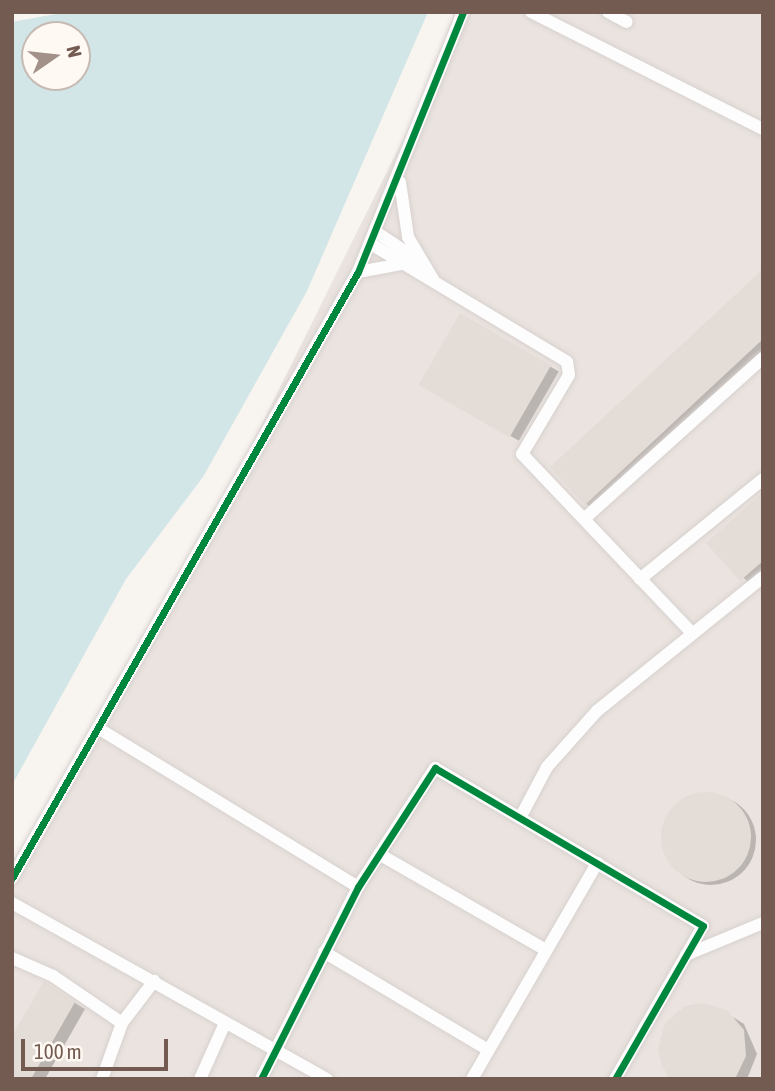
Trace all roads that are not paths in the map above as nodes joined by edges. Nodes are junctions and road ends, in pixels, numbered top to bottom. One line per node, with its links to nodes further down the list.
1 (463, 12): 6 (street)
2 (531, 12): 5 (street)
3 (608, 12): 4 (street)
4 (627, 22)
5 (763, 129)
6 (400, 179): 7 (street); 8 (street)
7 (373, 238): 8 (street); 9 (street); 10 (street)
8 (422, 262): 11 (street)
9 (403, 264): 10 (street); 11 (street)
10 (358, 272): 18 (street)
11 (438, 288): 14 (street)
12 (761, 362): 14 (street)
13 (763, 479): 16 (street)
14 (584, 519): 16 (street)
15 (763, 577): 17 (street)
16 (640, 579): 17 (street)
17 (690, 631): 19 (street)
18 (101, 730): 22 (street); 23 (street)
19 (520, 818): 20 (street); 21 (street)
20 (379, 854): 23 (street); 26 (street)
21 (597, 863): 26 (street); 28 (street)
22 (12, 878)
23 (358, 887): 27 (street)
24 (12, 903): 30 (street)
25 (763, 923): 28 (street)
26 (546, 950): 34 (street)
27 (324, 952): 33 (street); 34 (street)
28 (686, 955): 35 (street)
29 (12, 958): 31 (street)
30 (154, 981): 31 (street); 32 (street)
31 (122, 1023): 36 (street)
32 (225, 1023): 33 (street); 37 (street)
33 (273, 1046): 38 (street); 39 (street)
34 (488, 1049): 40 (street)
35 (618, 1078)
36 (102, 1079)
37 (200, 1079)
38 (261, 1079)
39 (327, 1079)
40 (472, 1079)

